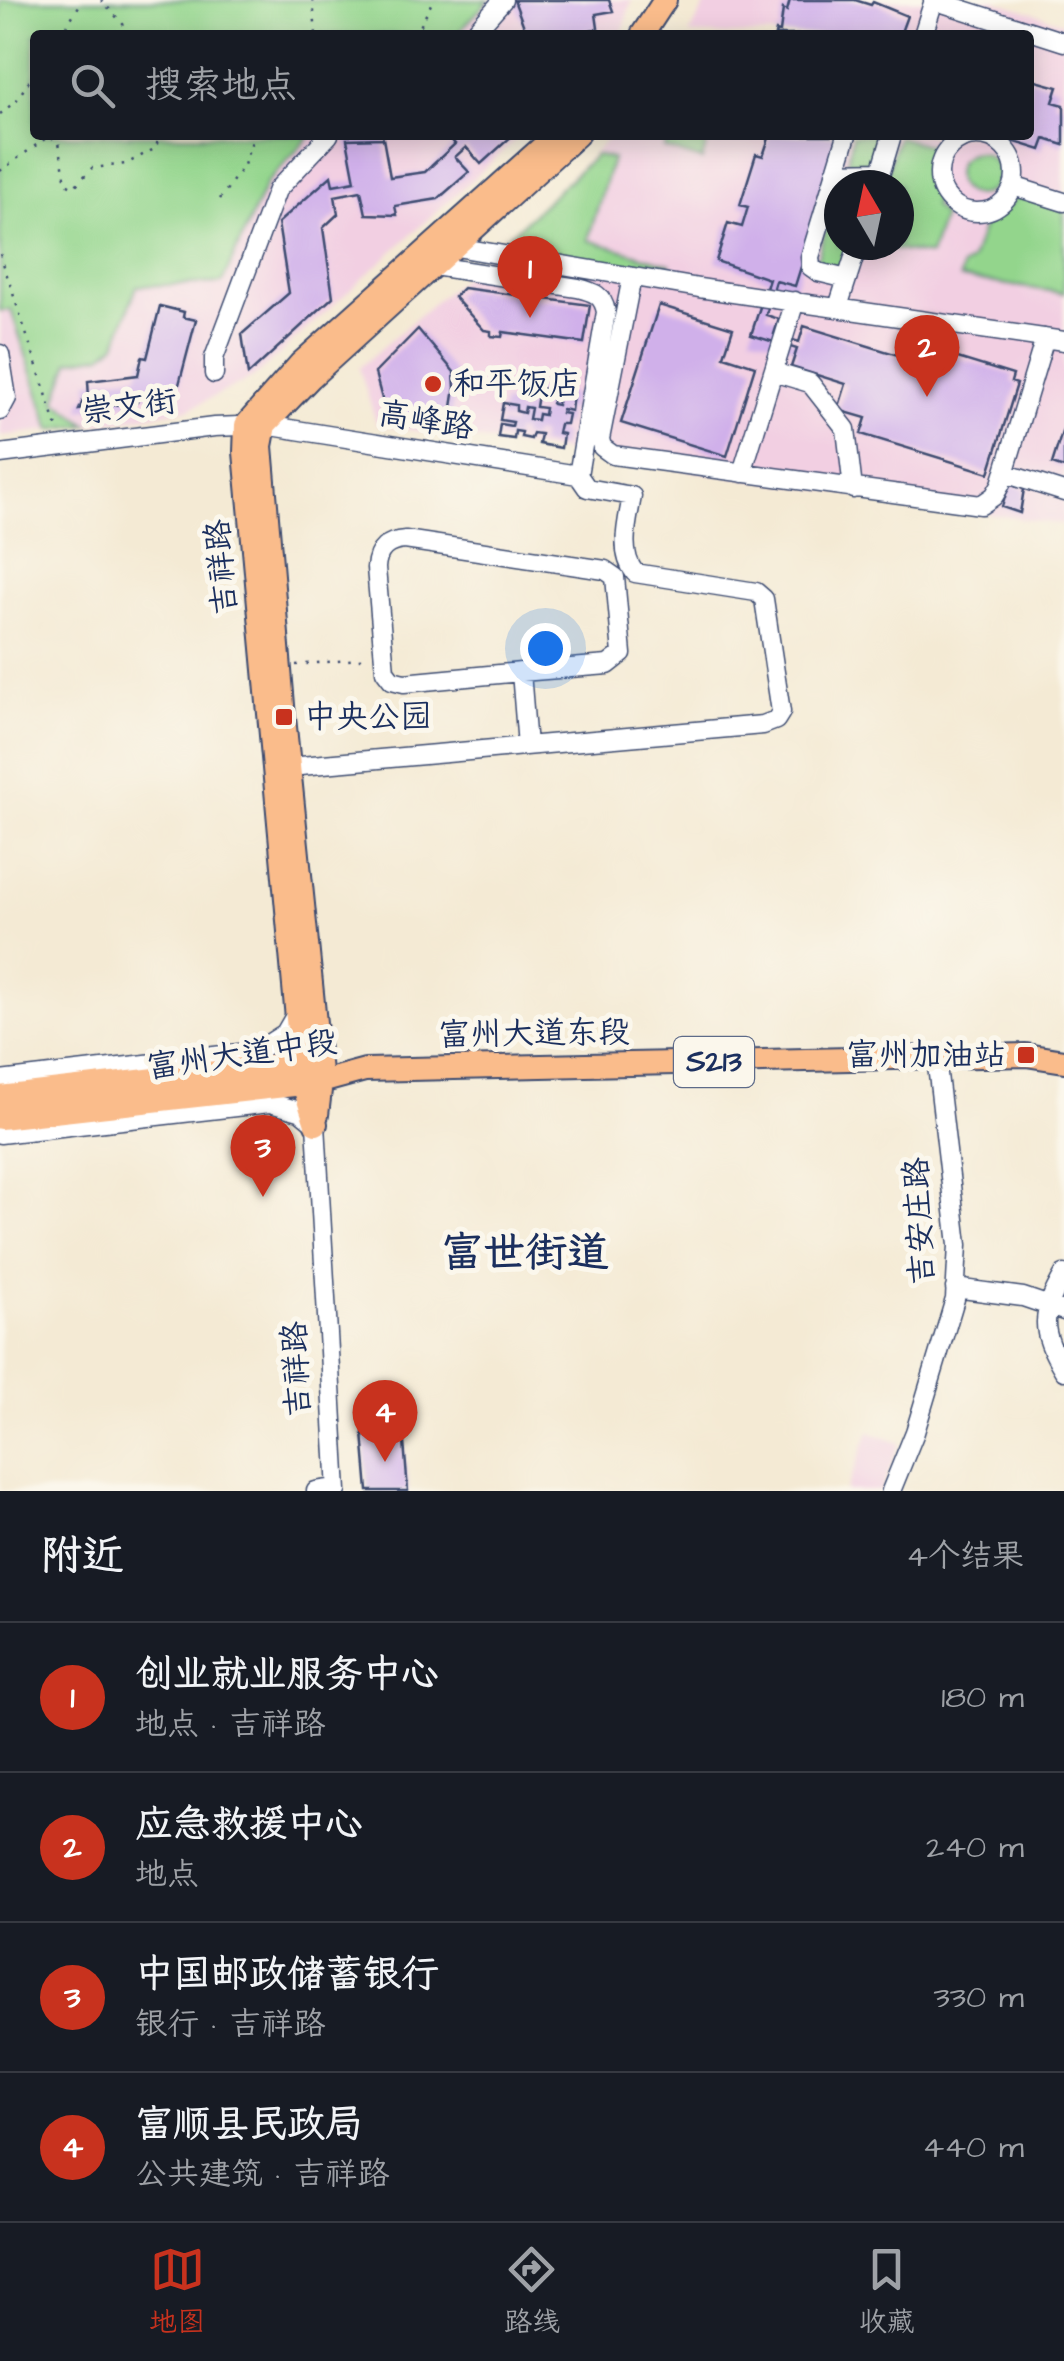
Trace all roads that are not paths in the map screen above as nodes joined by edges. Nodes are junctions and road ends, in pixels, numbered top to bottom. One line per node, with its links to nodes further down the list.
1 (504, 0): 5 (street)
2 (682, 0): 7 (main road)
3 (934, 0): 8 (street); 9 (street)
4 (658, 3): 6 (main road)
5 (477, 30)
6 (644, 30)
7 (663, 30)
8 (925, 30)
9 (1027, 30)
10 (1034, 32): 11 (street)
11 (1064, 42)
12 (324, 140): 34 (street)
13 (550, 140): 36 (main road)
14 (572, 140): 24 (main road)
15 (845, 140): 19 (street)
16 (890, 140): 20 (street)
17 (960, 140): 21 (street)
18 (993, 140): 21 (street)
19 (837, 170)
20 (881, 170)
21 (1012, 186): 22 (street)
22 (1064, 202)
23 (824, 211): 28 (street)
24 (456, 247): 26 (main road); 27 (street)
25 (853, 260): 28 (street)
26 (434, 266): 36 (main road); 40 (street)
27 (632, 278): 29 (street); 38 (street)
28 (847, 279): 30 (street)
29 (794, 301): 30 (street); 33 (street)
30 (838, 307): 31 (street)
31 (1054, 339): 39 (street)
32 (0, 354): 35 (street)
33 (773, 372): 38 (street); 41 (street)
34 (214, 374)
35 (0, 411)
36 (256, 425): 37 (street, 崇文街); 40 (street, 高峰路); 45 (main road, 吉祥路); 46 (main road, 吉祥路)
37 (0, 454)
38 (742, 473): 41 (street)
39 (1004, 473): 41 (street); 42 (street)
40 (578, 475): 44 (street, 高峰路)
41 (853, 489)
42 (1064, 492)
43 (521, 672): 43 (street); 44 (street)
44 (528, 746): 45 (street)
45 (289, 767): 51 (main road, 吉祥路)
46 (296, 1014): 47 (street); 51 (main road, 吉祥路)
47 (257, 1051): 51 (street); 52 (street)
48 (936, 1058): 49 (main road, 富州大道东段 / S213); 50 (main road, 富州大道东段 / S213); 59 (street, 吉安庄路)
49 (1064, 1060)
50 (364, 1070): 51 (main road, 富州大道中段 / S213)
51 (311, 1072): 53 (main road, 富州大道中段 / S213); 54 (street); 55 (main road, 富州大道中段 / S213); 56 (main road, 吉祥路)
52 (0, 1081)
53 (0, 1097)
54 (270, 1104): 56 (street); 57 (street)
55 (0, 1118)
56 (316, 1124): 62 (street, 吉祥路)
57 (0, 1134)
58 (1064, 1274): 60 (street)
59 (955, 1288): 60 (street); 64 (street, 吉安庄路)
60 (1056, 1308): 61 (street)
61 (1064, 1371)
62 (336, 1490): 63 (street)
63 (316, 1491)
64 (891, 1491)

